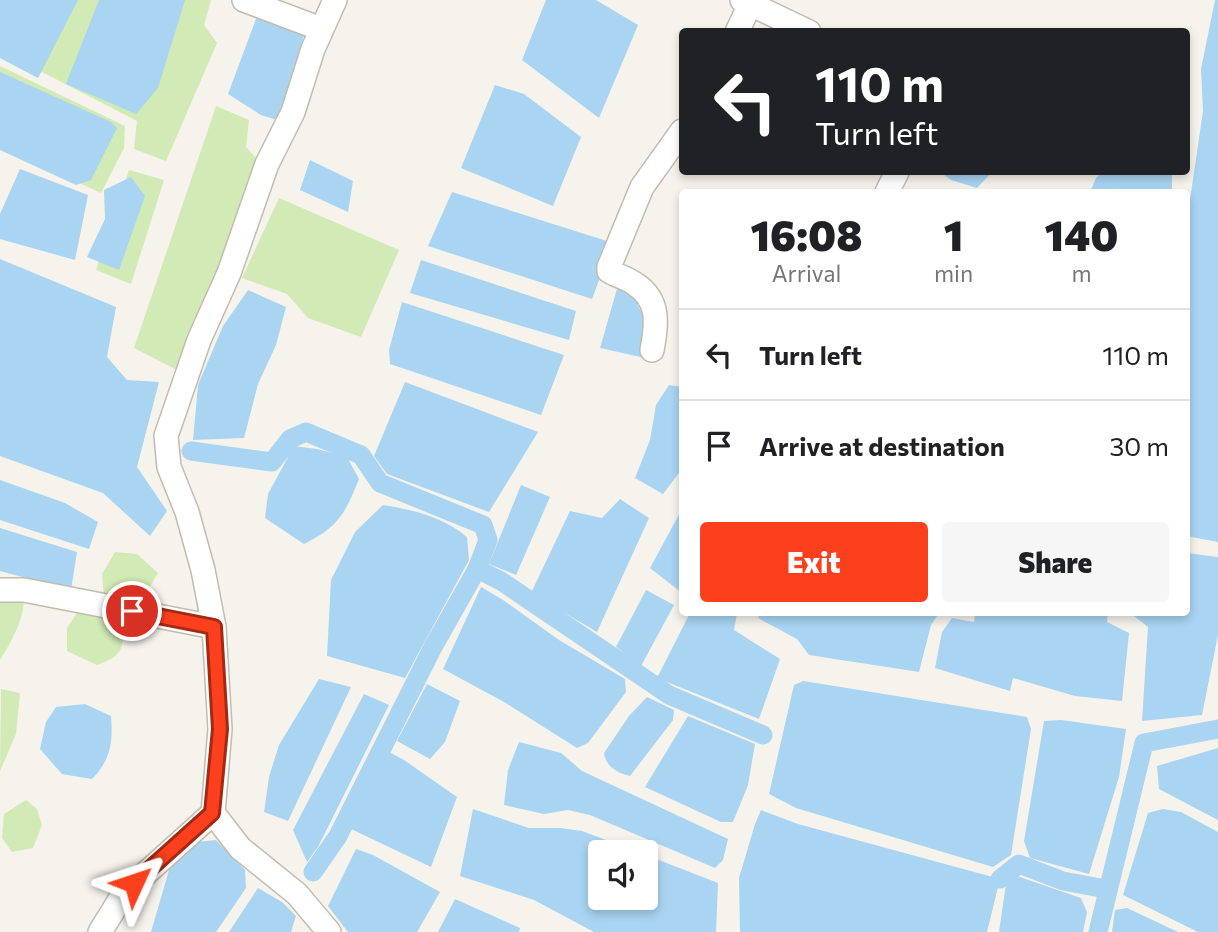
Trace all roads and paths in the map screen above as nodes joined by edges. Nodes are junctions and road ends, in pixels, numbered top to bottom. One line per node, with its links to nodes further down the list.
1 (244, 0): 6 (street)
2 (335, 0): 6 (street)
3 (748, 1): 4 (street); 5 (street)
4 (738, 28)
5 (801, 28)
6 (321, 29): 10 (street)
7 (679, 135): 8 (street)
8 (652, 349)
9 (0, 590): 10 (street)
10 (214, 627): 11 (street)
11 (212, 813): 12 (street); 13 (street)
12 (100, 932)
13 (329, 932)

